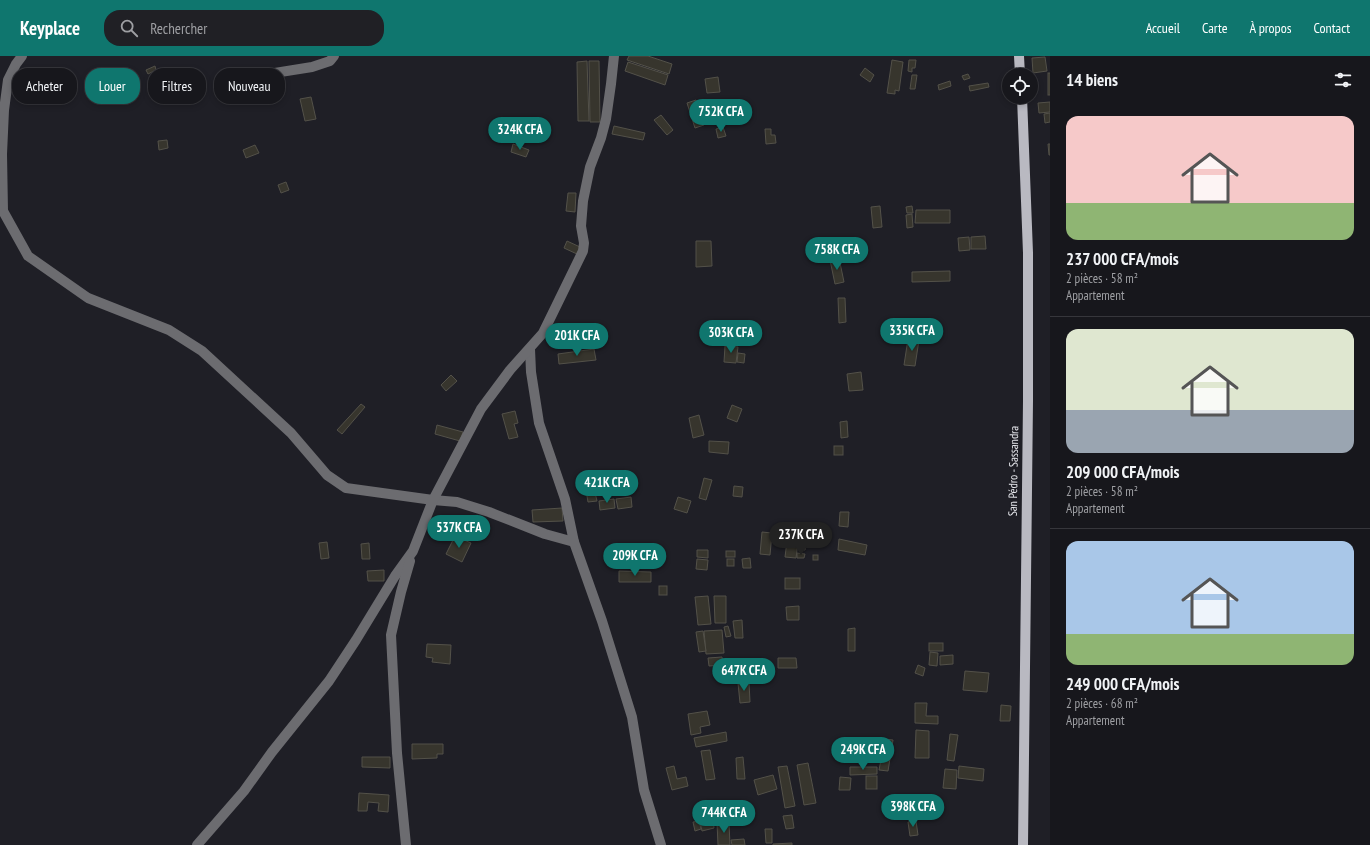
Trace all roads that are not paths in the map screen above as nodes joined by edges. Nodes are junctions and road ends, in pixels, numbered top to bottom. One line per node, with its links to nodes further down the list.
1 (22, 56): 9 (street)
2 (334, 56): 6 (street)
3 (614, 56): 8 (street)
4 (1019, 56): 5 (main road)
5 (1020, 68)
6 (285, 71)
7 (1022, 104): 15 (main road, San Pédro - Sassandra)
8 (530, 349): 9 (street); 10 (street)
9 (433, 500): 10 (street); 11 (street)
10 (574, 542): 14 (street)
11 (413, 551): 12 (street); 13 (street)
12 (197, 845)
13 (406, 845)
14 (661, 845)
15 (1022, 845)

